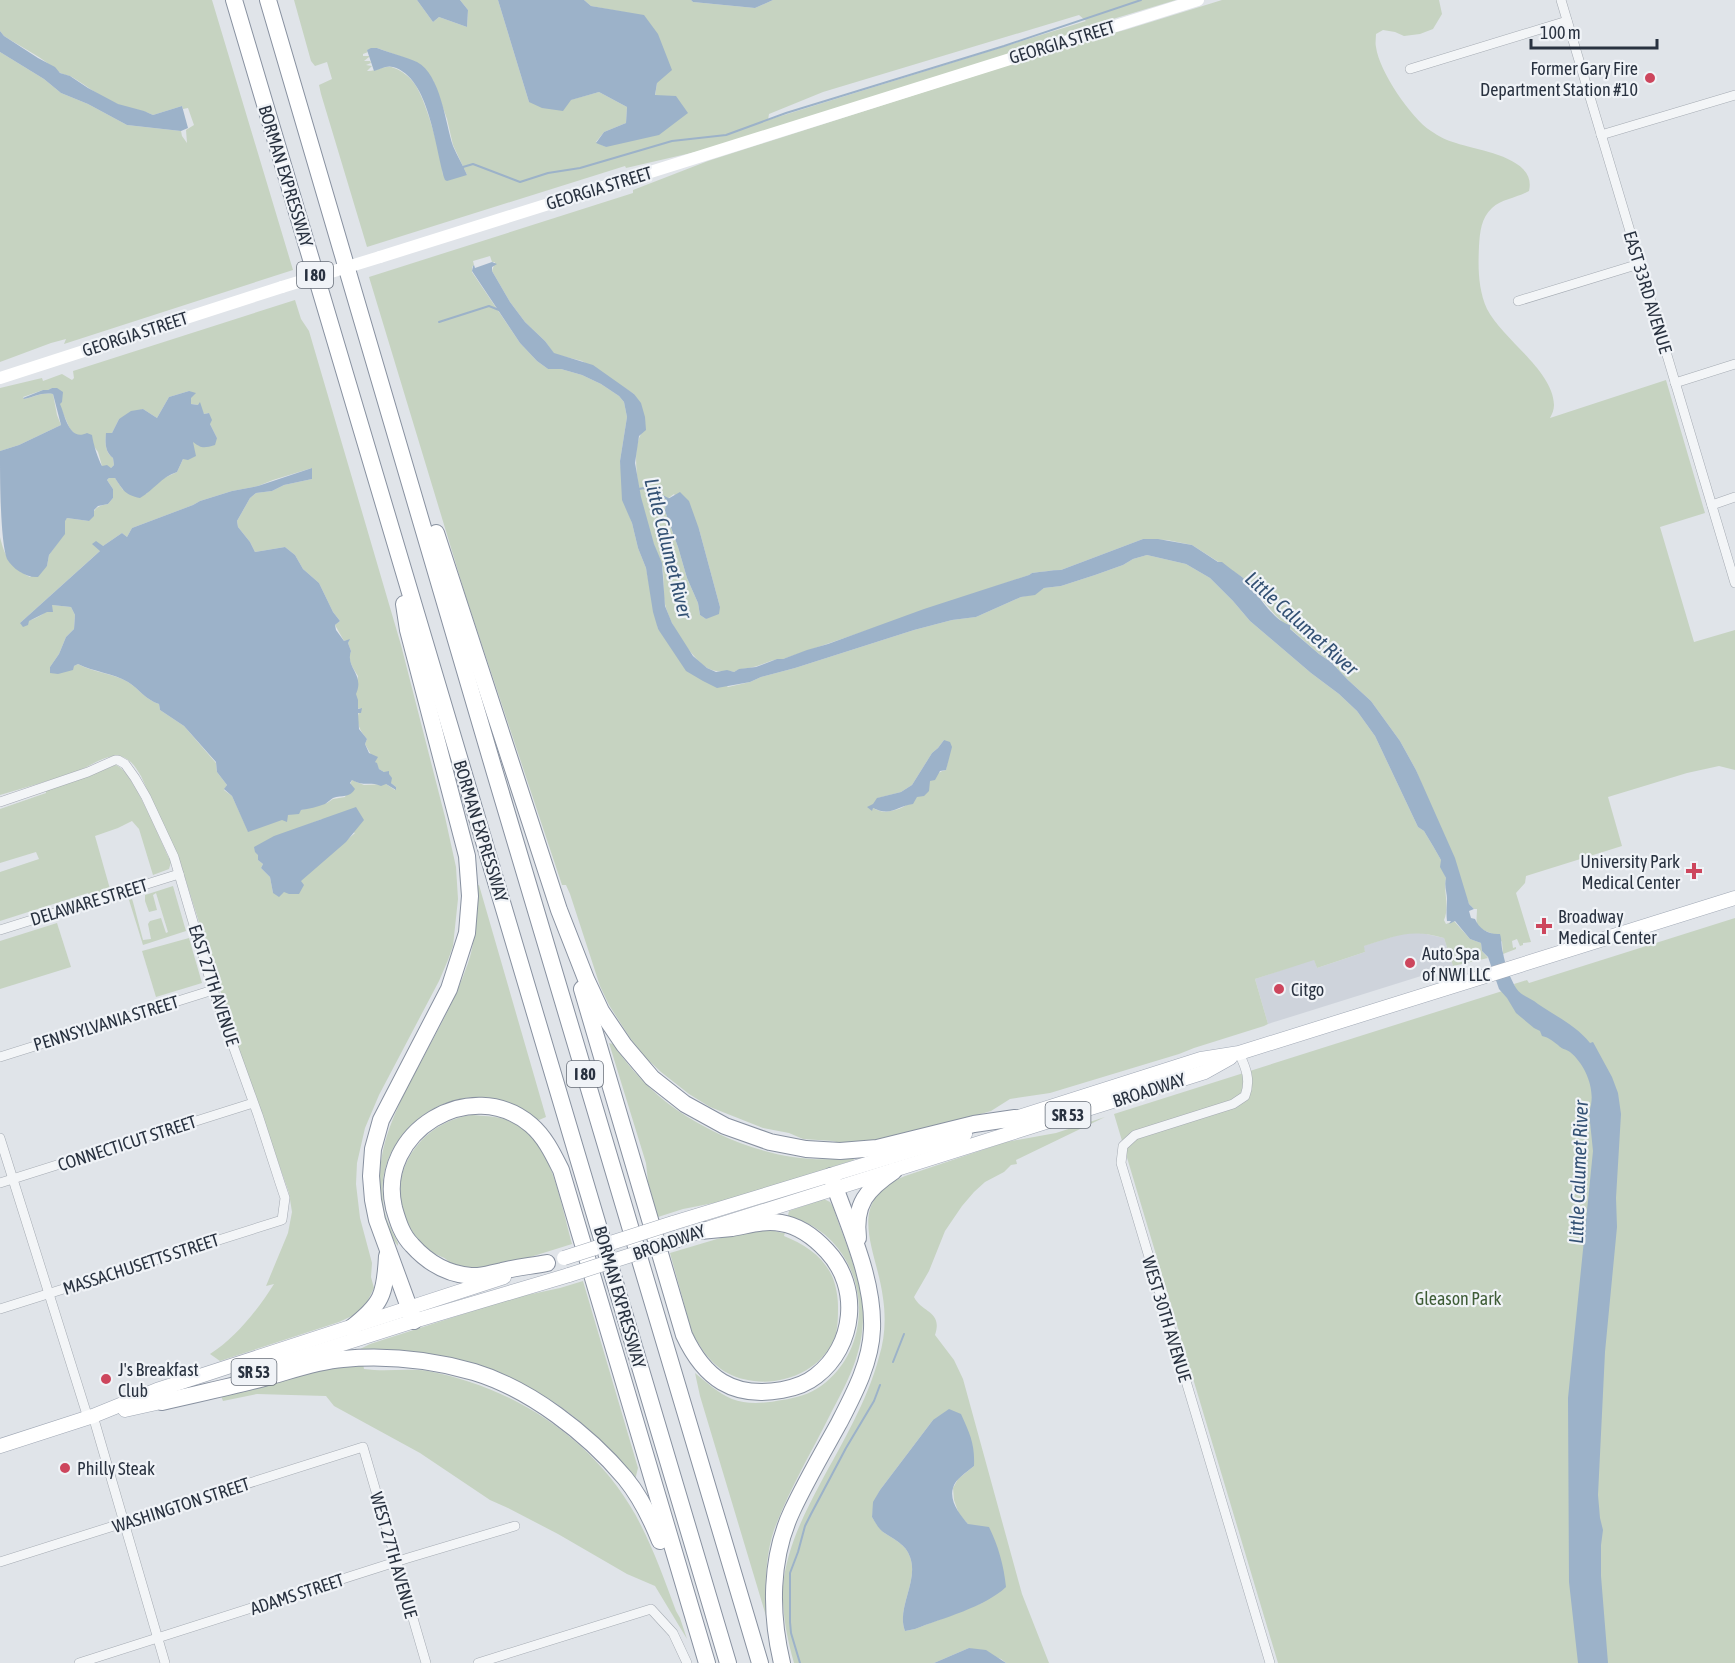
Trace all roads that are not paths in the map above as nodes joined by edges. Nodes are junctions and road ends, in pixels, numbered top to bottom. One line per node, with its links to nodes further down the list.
1 (234, 0): 17 (highway, BORMAN EXPRESSWAY / I 80)
2 (268, 0): 14 (highway, BORMAN EXPRESSWAY / I 80)
3 (1198, 0): 12 (street, GEORGIA STREET, bridge)
4 (1561, 0): 5 (street, EAST 33RD AVENUE)
5 (1567, 21): 6 (street); 8 (street, EAST 33RD AVENUE)
6 (1410, 69)
7 (1735, 95): 8 (street)
8 (1601, 135): 9 (street, EAST 33RD AVENUE)
9 (1639, 264): 10 (street); 13 (street, EAST 33RD AVENUE)
10 (1518, 301)
11 (1735, 364): 13 (street)
12 (0, 378)
13 (1676, 383): 16 (street, EAST 33RD AVENUE)
14 (411, 484): 22 (highway); 60 (highway, BORMAN EXPRESSWAY / I 80)
15 (1735, 497): 16 (street)
16 (1712, 505): 18 (street, EAST 33RD AVENUE)
17 (396, 549): 36 (highway); 59 (highway, BORMAN EXPRESSWAY / I 80)
18 (1735, 583)
19 (0, 802): 20 (street, EAST 27TH AVENUE)
20 (179, 874): 23 (street, DELAWARE STREET); 24 (street, EAST 27TH AVENUE)
21 (1735, 898): 25 (main road, BROADWAY / SR 53)
22 (559, 910): 28 (highway); 35 (highway)
23 (0, 930)
24 (213, 990): 26 (street, PENNSYLVANIA STREET); 27 (street, EAST 27TH AVENUE)
25 (1239, 1053): 28 (main road, BROADWAY / SR 53); 30 (main road, BROADWAY / SR 53); 62 (street, WEST 30TH AVENUE)
26 (0, 1057)
27 (253, 1103): 31 (street, CONNECTICUT STREET); 34 (street, EAST 27TH AVENUE)
28 (1015, 1118): 32 (main road, BROADWAY / SR 53)
29 (0, 1138): 31 (street)
30 (894, 1171): 32 (main road, BROADWAY / SR 53); 38 (highway)
31 (13, 1179): 33 (street, CONNECTICUT STREET); 39 (street)
32 (833, 1181): 35 (main road, BROADWAY / SR 53); 37 (main road, BROADWAY / SR 53, bridge); 38 (highway)
33 (0, 1183)
34 (282, 1220): 39 (street, MASSACHUSETTS STREET)
35 (700, 1231): 41 (main road, BROADWAY / SR 53, bridge)
36 (387, 1249): 41 (highway); 42 (highway)
37 (547, 1263): 41 (main road, BROADWAY / SR 53); 51 (highway)
38 (862, 1265): 61 (highway)
39 (49, 1294): 40 (street, MASSACHUSETTS STREET); 44 (street)
40 (0, 1309)
41 (411, 1315): 42 (main road, BROADWAY / SR 53); 43 (main road, BROADWAY / SR 53)
42 (351, 1328): 44 (main road, BROADWAY / SR 53)
43 (162, 1402): 44 (main road, BROADWAY / SR 53); 51 (highway)
44 (90, 1417): 45 (main road, BROADWAY / SR 53); 47 (street)
45 (0, 1446)
46 (363, 1447): 47 (street, WASHINGTON STREET); 50 (street, WEST 27TH AVENUE)
47 (124, 1523): 49 (street, WASHINGTON STREET); 52 (street)
48 (514, 1526): 50 (street, ADAMS STREET)
49 (0, 1562)
50 (396, 1562): 52 (street, ADAMS STREET); 55 (street, WEST 27TH AVENUE)
51 (693, 1620): 58 (highway)
52 (158, 1638): 53 (street, ADAMS STREET); 54 (street)
53 (79, 1663)
54 (165, 1663)
55 (426, 1663)
56 (478, 1663): 57 (street)
57 (687, 1663)
58 (707, 1663)
59 (728, 1663)
60 (760, 1663)
61 (782, 1663)
62 (1270, 1663)

